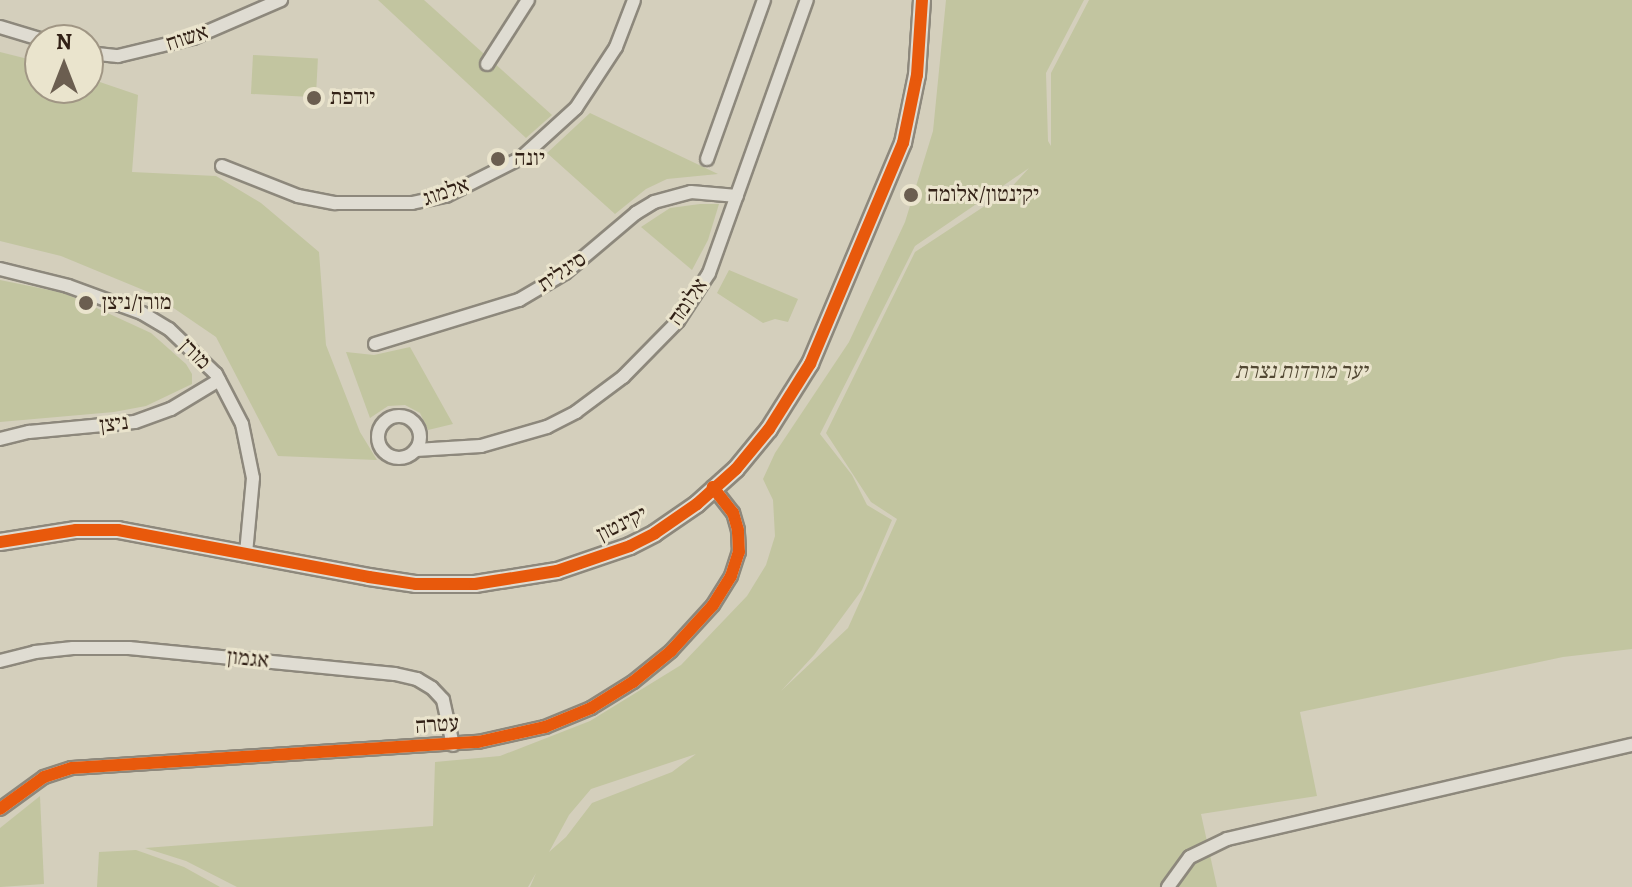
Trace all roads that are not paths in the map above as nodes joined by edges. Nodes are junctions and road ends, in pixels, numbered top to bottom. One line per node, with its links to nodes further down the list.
1 (281, 0): 9 (street, אשוח)
2 (528, 0): 10 (street)
3 (634, 0): 12 (street, אלמוג)
4 (764, 0): 11 (street)
5 (807, 0): 13 (street, אלומה)
6 (922, 0): 19 (street, יקינטון)
7 (0, 27): 8 (street)
8 (24, 34)
9 (104, 55)
10 (487, 64)
11 (707, 159)
12 (222, 166)
13 (737, 196): 15 (street, סיגלית); 18 (street, אלומה)
14 (0, 269): 16 (street, מורן)
15 (375, 344)
16 (219, 380): 17 (street, ניצן); 21 (street, מורן)
17 (0, 439)
18 (416, 450)
19 (713, 487): 21 (street, יקינטון); 23 (street, עטרה)
20 (0, 542): 21 (street, יקינטון)
21 (246, 554)
22 (0, 661): 23 (street, אגמון)
23 (453, 745): 25 (street, עטרה)
24 (1632, 745): 26 (street)
25 (0, 809)
26 (1168, 887)

